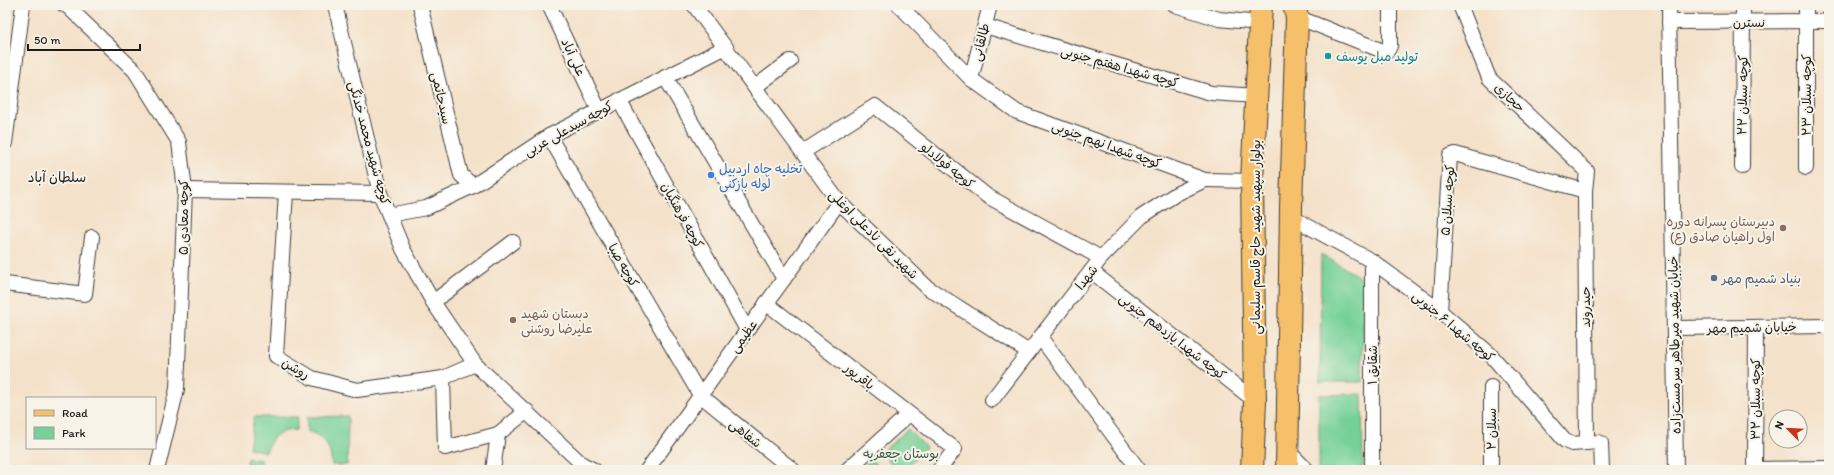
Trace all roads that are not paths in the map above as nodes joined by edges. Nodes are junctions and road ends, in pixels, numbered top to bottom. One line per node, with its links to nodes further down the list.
1 (23, 5): 30 (street)
2 (66, 5): 39 (street, کوچه معادی ۵)
3 (335, 5): 42 (street, کوچه شهید محمد خدنگی)
4 (420, 5): 38 (street, سیدحاتمی)
5 (549, 5): 29 (street, علی آباد)
6 (694, 5): 22 (street, شهید نقی نادعلی اوغلی)
7 (899, 5): 25 (street, کوچه شهدا نهم جنوبی)
8 (990, 5): 21 (street, طالقانی)
9 (1175, 5): 16 (street)
10 (1390, 5): 15 (street)
11 (1460, 5): 35 (street, حجازی)
12 (1669, 5): 19 (street, خیابان شهید میرطاهر سرمست‌زاده)
13 (1743, 5): 20 (street, کوچه سبلان ۲۲)
14 (1806, 5): 17 (street, کوچه سبلان ۲۳)
15 (1296, 9): 45 (main road)
16 (1258, 11): 27 (main road, بولوار سپهبد شهید حاج قاسم سلیمانی)
17 (1807, 21): 18 (street, نسترن); 20 (street, نسترن); 34 (street, کوچه سبلان ۲۳)
18 (1829, 21)
19 (1669, 22): 20 (street, نسترن); 57 (street, خیابان شهید میرطاهر سرمست‌زاده)
20 (1743, 22): 33 (street, کوچه سبلان ۲۲)
21 (985, 26): 25 (street, طالقانی); 27 (street, کوچه شهدا هفتم جنوبی)
22 (726, 47): 24 (street, کوچه سیدعلی عربی); 26 (street, شهید نقی نادعلی اوغلی)
23 (790, 60): 26 (street)
24 (665, 77): 28 (street, کوچه سیدعلی عربی); 51 (street)
25 (971, 79): 36 (street, کوچه شهدا نهم جنوبی)
26 (755, 87): 32 (street, شهید نقی نادعلی اوغلی)
27 (1257, 96): 37 (main road, بولوار سپهبد شهید حاج قاسم سلیمانی)
28 (619, 100): 29 (street, کوچه سیدعلی عربی); 59 (street, کوچه فرهنگیان)
29 (599, 110): 31 (street, کوچه سیدعلی عربی)
30 (6, 134)
31 (549, 136): 38 (street, کوچه سیدعلی عربی); 65 (street, کوچه صبا)
32 (803, 152): 43 (street, شهید نقی نادعلی اوغلی); 48 (street, کوچه فولادلو)
33 (1742, 167)
34 (1806, 168)
35 (1587, 171): 40 (street, حیدروند)
36 (1205, 180): 37 (street, کوچه شهدا نهم جنوبی); 48 (street, شهدا)
37 (1252, 181): 67 (main road, بولوار سپهبد شهید حاج قاسم سلیمانی)
38 (473, 186): 44 (street, کوچه سیدعلی عربی)
39 (185, 190): 41 (street); 76 (street, کوچه معادی ۵)
40 (1585, 191): 55 (street, کوچه سبلان ۵); 71 (street, حیدروند)
41 (286, 192): 42 (street); 63 (street, روشن)
42 (380, 193): 44 (street, کوچه شهید محمد خدنگی)
43 (839, 202): 51 (street, عظیمی); 61 (street, شهید نقی نادعلی اوغلی)
44 (389, 215): 53 (street, کوچه شهید محمد خدنگی)
45 (1291, 217): 49 (street, کوچه شهدا ۶ جنوبی); 72 (main road)
46 (92, 237): 52 (street)
47 (513, 242): 53 (street)
48 (1101, 258): 50 (street, شهدا)
49 (1372, 261): 55 (street, کوچه شهدا ۶ جنوبی); 85 (street, شقایق ۱)
50 (1091, 271): 60 (street, شهدا); 67 (street, کوچه شهدا یازدهم جنوبی)
51 (784, 278): 54 (street, عظیمی)
52 (5, 284)
53 (433, 302): 62 (street, کوچه شهید محمد خدنگی)
54 (766, 303): 59 (street, عظیمی); 69 (street, باقرپور)
55 (1440, 311): 71 (street, کوچه شهدا ۶ جنوبی)
56 (1829, 326): 58 (street, خیابان شمیم مهر)
57 (1674, 328): 58 (street, خیابان شمیم مهر); 88 (street, خیابان شهید میرطاهر سرمست‌زاده)
58 (1756, 328): 75 (street, کوچه سبلان ۳۲)
59 (747, 330): 65 (street, عظیمی)
60 (1040, 337): 61 (street, شهدا); 82 (street)
61 (1029, 352): 66 (street, شهدا)
62 (474, 364): 63 (street, روشن); 68 (street, کوچه شهید محمد خدنگی)
63 (443, 378): 70 (street)
64 (1491, 387): 86 (street, سبلان ۲)
65 (700, 395): 78 (street, عظیمی); 79 (street, شفاهی)
66 (992, 400)
67 (1255, 401): 83 (main road, بولوار سپهبد شهید حاج قاسم سلیمانی)
68 (527, 411): 70 (street); 73 (street, کوچه شهید محمد خدنگی)
69 (909, 414): 80 (street); 81 (street, باقرپور)
70 (498, 434): 77 (street)
71 (1594, 443): 87 (street, حیدروند)
72 (1287, 461): 84 (street)
73 (586, 468)
74 (1829, 468): 75 (street)
75 (1755, 469)
76 (157, 470)
77 (492, 470)
78 (647, 470)
79 (793, 470)
80 (847, 470)
81 (939, 470)
82 (1139, 470)
83 (1252, 470)
84 (1307, 470)
85 (1372, 470)
86 (1491, 470)
87 (1602, 470)
88 (1676, 470)

